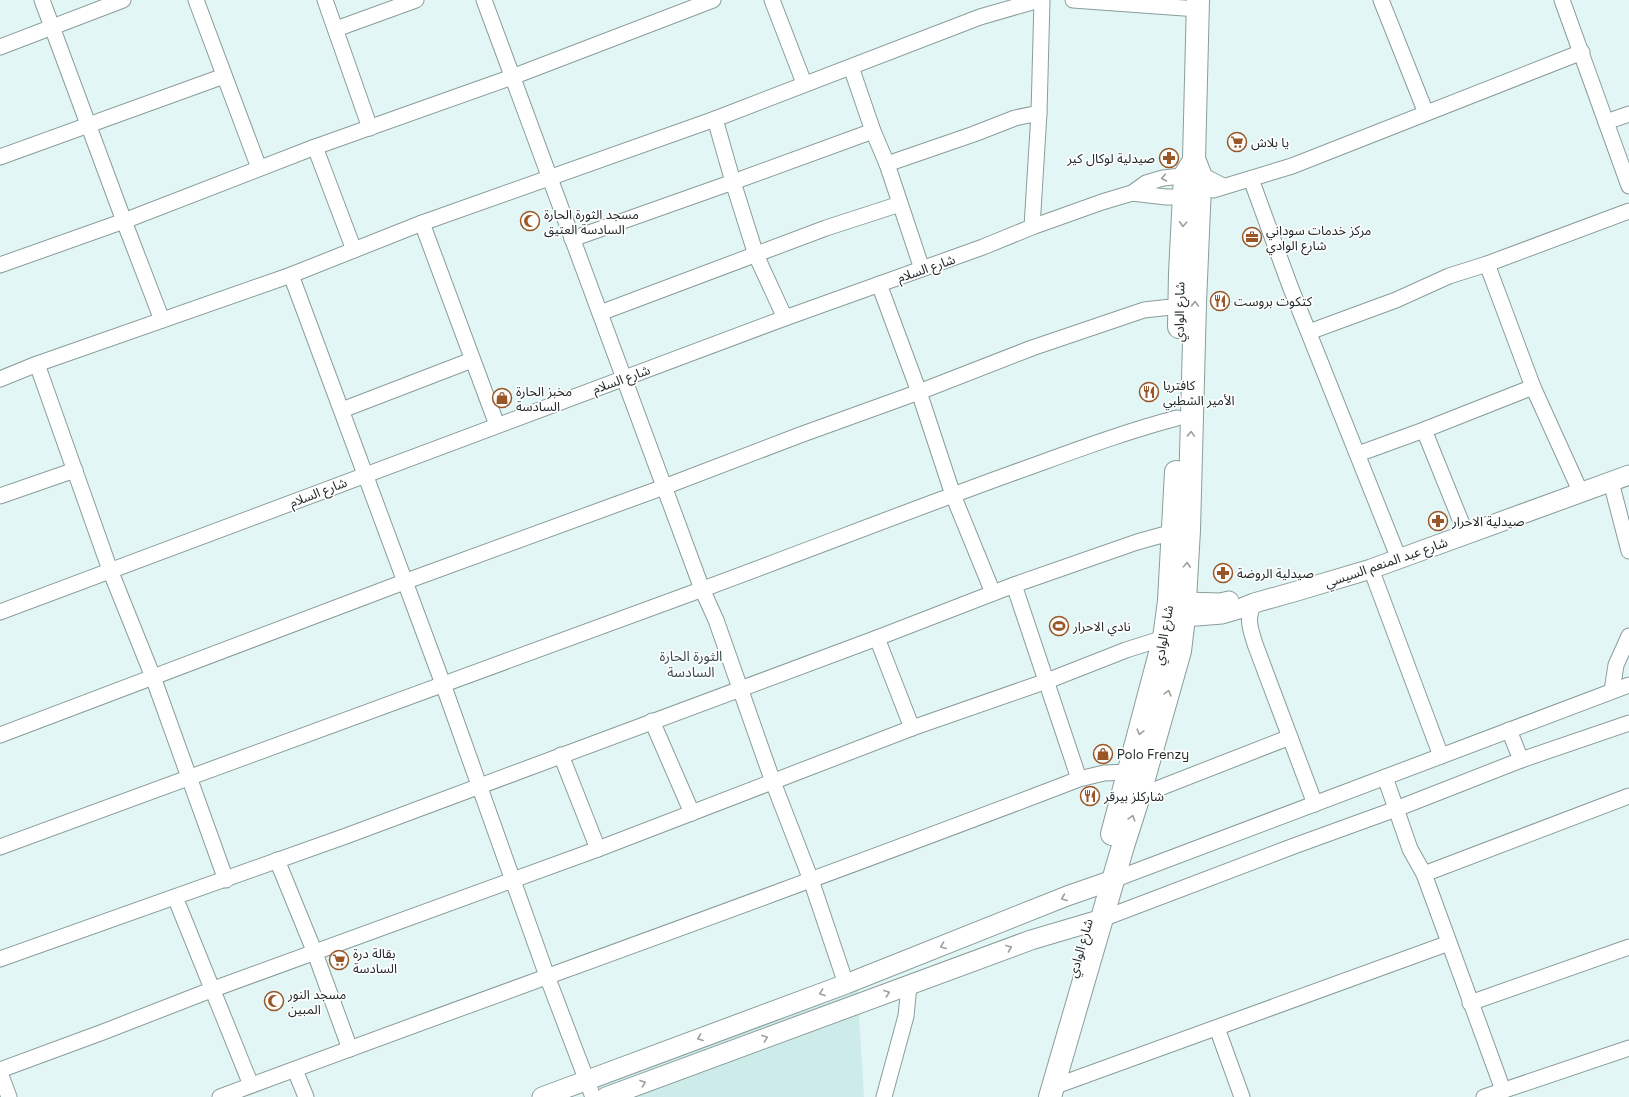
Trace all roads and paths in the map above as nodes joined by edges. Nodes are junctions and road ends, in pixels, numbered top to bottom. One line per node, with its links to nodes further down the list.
1 (42, 0): 15 (street)
2 (123, 0): 15 (street)
3 (196, 0): 20 (street)
4 (325, 0): 16 (street)
5 (416, 0): 16 (street)
6 (484, 0): 21 (street)
7 (772, 0): 22 (street)
8 (1039, 0): 19 (street)
9 (1042, 0): 23 (street)
10 (1073, 0): 14 (street)
11 (1381, 0): 24 (street)
12 (1562, 0): 18 (street)
13 (710, 1): 21 (street)
14 (1198, 4): 35 (main road, شارع الوادي)
15 (52, 27): 17 (street); 28 (street)
16 (336, 29): 29 (street)
17 (0, 46)
18 (1582, 52): 24 (street); 27 (street)
19 (851, 67): 22 (street); 30 (street)
20 (224, 76): 28 (street); 34 (street)
21 (512, 77): 29 (street); 36 (street)
22 (804, 83): 26 (street)
23 (1039, 113): 33 (street); 47 (street)
24 (1426, 113): 37 (street)
25 (1629, 114): 27 (street)
26 (715, 119): 36 (street); 38 (street)
27 (1606, 122): 40 (street)
28 (88, 124): 32 (street); 45 (street)
29 (370, 128): 31 (street)
30 (873, 131): 33 (street); 38 (street)
31 (315, 147): 34 (street); 49 (street)
32 (0, 157)
33 (887, 164): 43 (street)
34 (259, 168): 45 (street)
35 (1193, 170): 39 (street); 41 (street, شارع السلام, one-way to 41); 42 (main road, شارع الوادي)
36 (550, 177): 46 (street); 48 (street)
37 (1251, 179): 39 (street); 60 (street)
38 (733, 182): 48 (street); 50 (street)
39 (1223, 186): 42 (street)
40 (1629, 186)
41 (1132, 193): 42 (street, شارع السلام); 47 (street, شارع السلام)
42 (1192, 197): 56 (main road, شارع الوادي, one-way to 56); 91 (main road, شارع الوادي, one-way to 42)
43 (900, 204): 50 (street); 53 (street)
44 (1629, 211): 51 (street)
45 (124, 221): 52 (street); 59 (street)
46 (422, 223): 49 (street); 61 (street)
47 (1032, 227): 53 (street, شارع السلام)
48 (572, 239): 57 (street)
49 (354, 250): 54 (street)
50 (756, 255): 57 (street); 58 (street)
51 (1486, 264): 60 (street); 65 (street)
52 (0, 265)
53 (922, 269): 55 (street, شارع السلام)
54 (291, 275): 59 (street); 67 (street)
55 (879, 284): 58 (street, شارع السلام); 66 (street)
56 (1180, 306): 66 (street); 68 (main road, شارع الوادي)
57 (600, 313): 63 (street)
58 (785, 318): 63 (street, شارع السلام)
59 (162, 320): 62 (street)
60 (1309, 332): 71 (street)
61 (472, 360): 67 (street); 69 (street)
62 (37, 364): 64 (street); 72 (street)
63 (624, 378): 69 (street, شارع السلام); 76 (street)
64 (0, 379)
65 (1533, 387): 70 (street); 77 (street)
66 (919, 392): 76 (street); 78 (street)
67 (342, 410): 73 (street)
68 (1177, 418): 78 (street); 80 (main road, شارع الوادي)
69 (497, 425): 73 (street, شارع السلام)
70 (1424, 430): 71 (street); 81 (street)
71 (1358, 454): 83 (street)
72 (74, 470): 79 (street); 85 (street)
73 (365, 475): 85 (street, شارع السلام); 86 (street)
74 (1629, 476): 75 (street, شارع عبد المنعم السيسي)
75 (1611, 482): 77 (street, شارع عبد المنعم السيسي); 82 (street)
76 (664, 487): 86 (street); 88 (street)
77 (1580, 493): 81 (street, شارع عبد المنعم السيسي)
78 (953, 495): 88 (street); 89 (street)
79 (0, 496)
80 (1173, 532): 87 (street); 95 (main road, شارع الوادي)
81 (1466, 534): 83 (street, شارع عبد المنعم السيسي)
82 (1629, 551)
83 (1398, 558): 84 (street, شارع عبد المنعم السيسي)
84 (1371, 569): 90 (street, شارع عبد المنعم السيسي); 109 (street)
85 (110, 570): 92 (street, شارع السلام); 96 (street)
86 (404, 582): 96 (street); 98 (street)
87 (1014, 585): 89 (street); 97 (street)
88 (702, 589): 98 (street); 100 (street)
89 (993, 593): 94 (street)
90 (1254, 603): 91 (street, شارع عبد المنعم السيسي); 107 (street)
91 (1185, 610): 117 (main road, شارع الوادي, one-way to 91)
92 (0, 612)
93 (1629, 636): 101 (street)
94 (877, 638): 100 (street); 104 (street)
95 (1164, 638): 97 (street); 111 (main road, شارع الوادي, one-way to 111)
96 (153, 677): 106 (street); 112 (street)
97 (1047, 681): 104 (street); 114 (street)
98 (443, 684): 112 (street); 116 (street)
99 (1629, 685): 101 (street)
100 (739, 689): 102 (street); 115 (street)
101 (1612, 691): 105 (street)
102 (652, 720): 108 (street); 121 (street)
103 (1629, 723): 110 (street)
104 (912, 728): 115 (street)
105 (1510, 730): 109 (street); 110 (street)
106 (0, 735)
107 (1290, 737): 117 (street); 119 (street)
108 (561, 755): 116 (street); 123 (street)
109 (1442, 756): 113 (street)
110 (1521, 760): 120 (street)
111 (1129, 772): 114 (street); 129 (main road, شارع الوادي)
112 (188, 776): 122 (street); 126 (street)
113 (1385, 777): 119 (street); 120 (street)
114 (1079, 779): 128 (street)
115 (773, 782): 121 (street); 128 (street)
116 (479, 786): 124 (street); 127 (street)
117 (1139, 796): 129 (main road, شارع الوادي, one-way to 117)
118 (1629, 796): 125 (street)
119 (1315, 804): 129 (street)
120 (1396, 809): 125 (street); 131 (street)
121 (692, 813): 123 (street)
122 (0, 847)
123 (598, 849): 127 (street)
124 (277, 860): 126 (street); 134 (street)
125 (1424, 874): 132 (street)
126 (226, 880): 130 (street)
127 (514, 880): 134 (street); 136 (street)
128 (811, 880): 136 (street); 137 (street)
129 (1105, 883): 131 (main road, شارع الوادي); 137 (street, one-way to 137)
130 (175, 897): 135 (street); 139 (street)
131 (1094, 921): 138 (street, one-way to 131); 150 (main road, شارع الوادي)
132 (1449, 943): 140 (street); 141 (street)
133 (1629, 947): 140 (street)
134 (315, 953): 139 (street); 143 (street)
135 (0, 959)
136 (548, 976): 143 (street); 148 (street)
137 (846, 984): 148 (street, one-way to 148)
138 (909, 986): 155 (street, one-way to 138); 156 (street)
139 (212, 990): 144 (street); 147 (street)
140 (1470, 1003): 149 (street)
141 (1217, 1028): 150 (street); 157 (street)
142 (1629, 1048): 149 (street)
143 (350, 1049): 145 (street)
144 (0, 1070)
145 (295, 1070): 147 (street); 153 (street)
146 (0, 1073): 151 (street)
147 (251, 1086): 152 (street)
148 (590, 1088): 154 (street)
149 (1503, 1090): 158 (street)
150 (1047, 1094)
151 (9, 1097)
152 (220, 1097)
153 (306, 1097)
154 (542, 1097)
155 (606, 1097)
156 (884, 1097)
157 (1242, 1097)
158 (1484, 1097)

